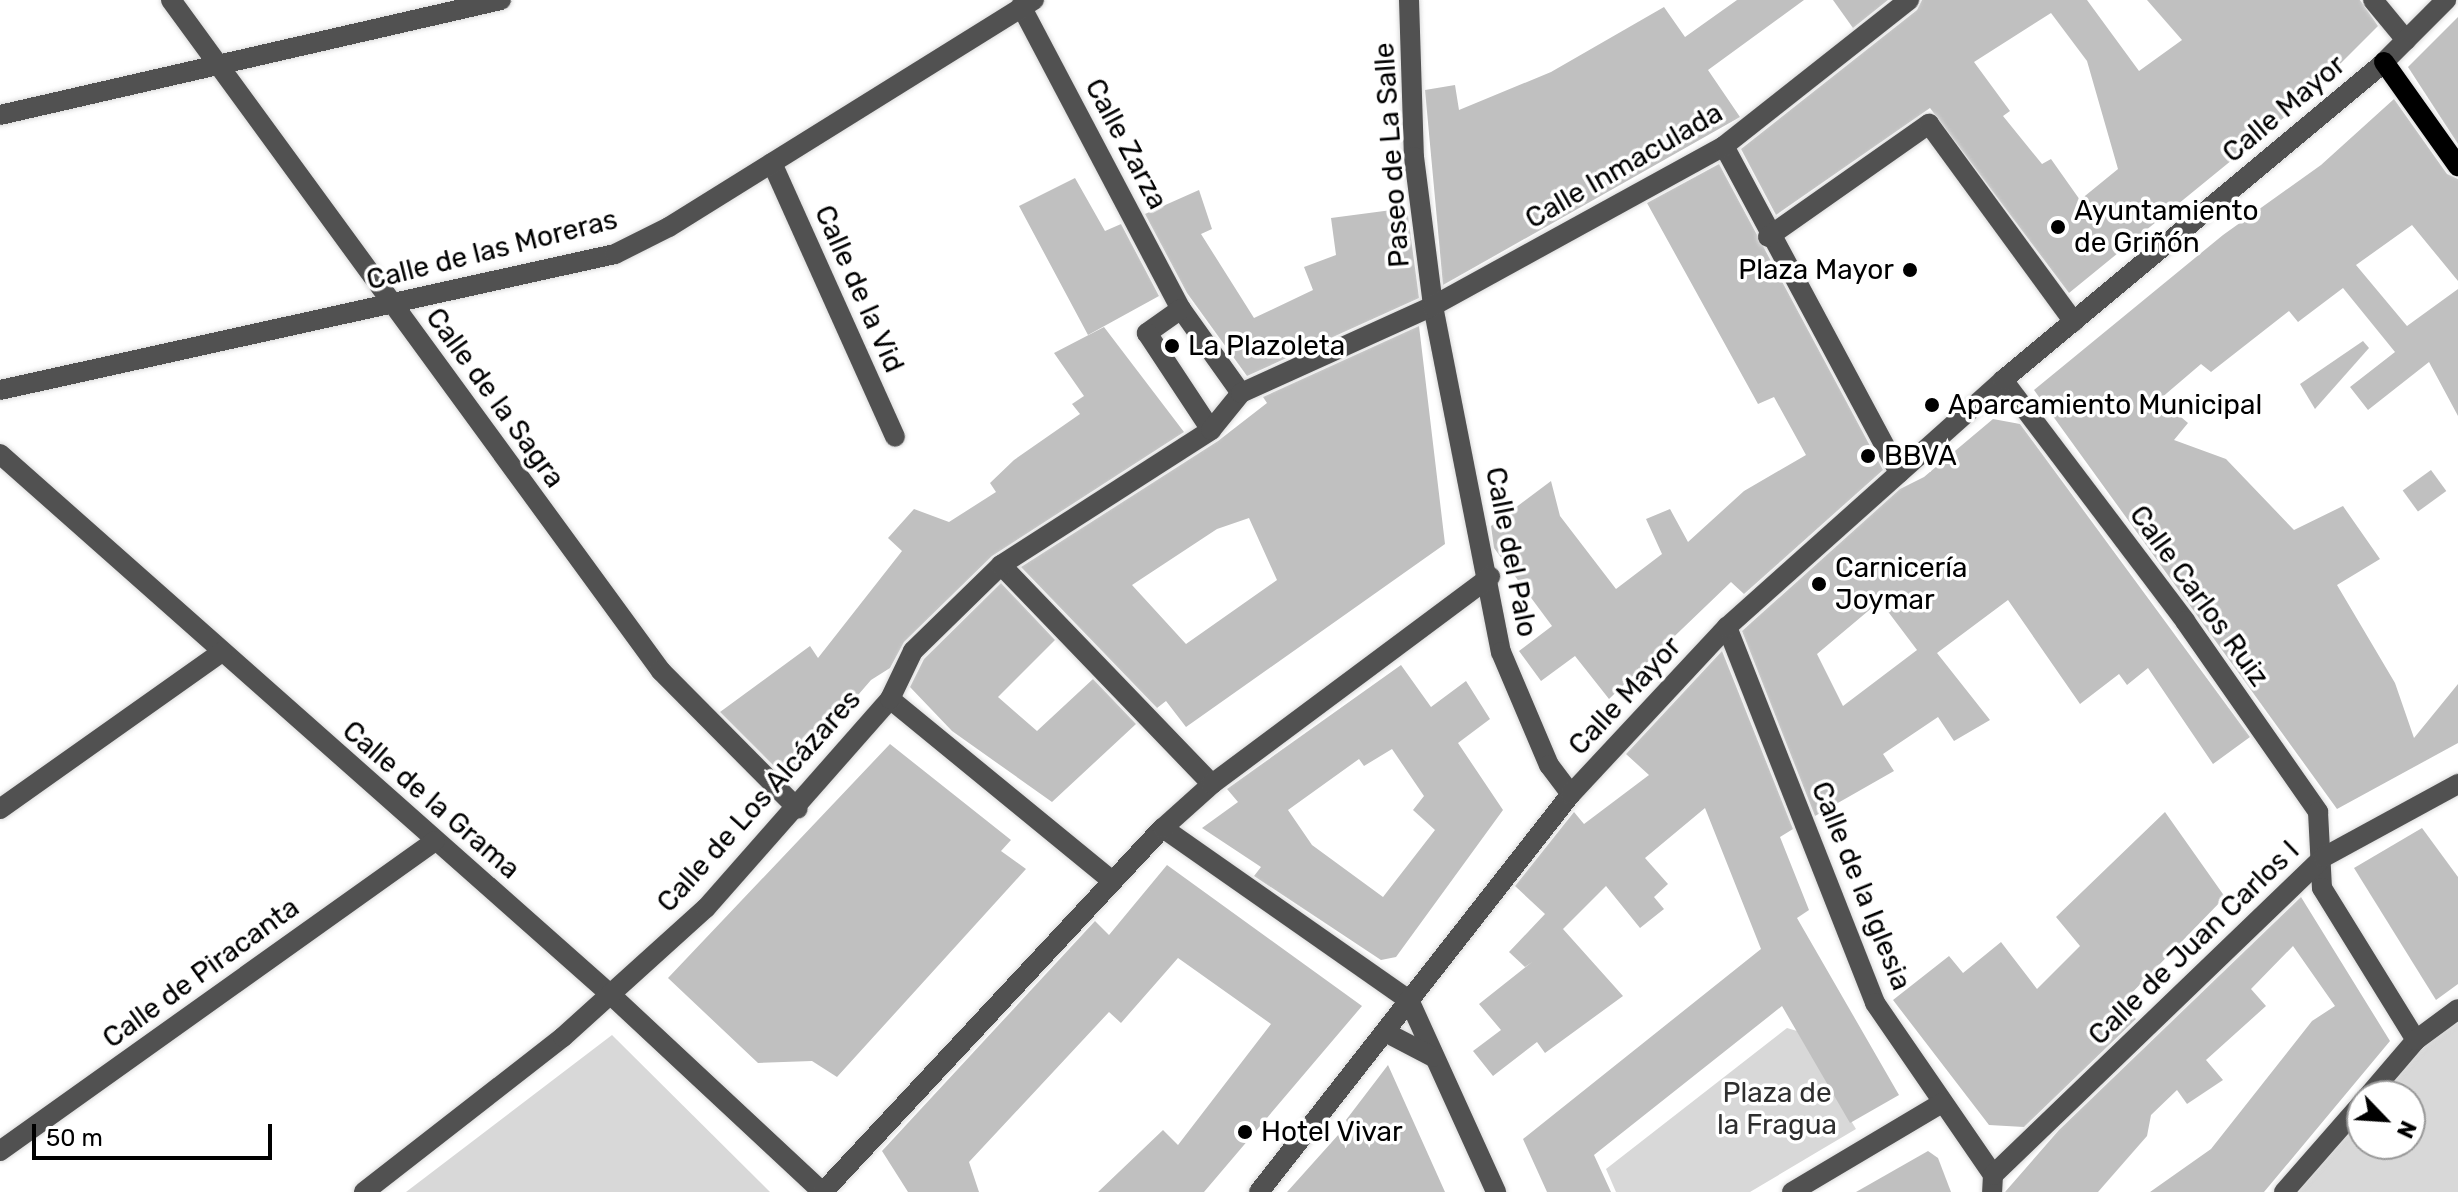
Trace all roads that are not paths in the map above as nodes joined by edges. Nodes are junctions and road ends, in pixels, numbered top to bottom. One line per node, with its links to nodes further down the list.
1 (171, 0): 10 (street, Calle de la Sagra)
2 (501, 0): 10 (street)
3 (1409, 0): 17 (street, Paseo de La Salle)
4 (1909, 0): 12 (street, Calle Inmaculada)
5 (2373, 0): 8 (street)
6 (2446, 0): 8 (street, Calle Mayor)
7 (1028, 3): 13 (street, Calle de las Moreras); 18 (street, Calle Zarza)
8 (2406, 40): 9 (street, Calle Mayor)
9 (2384, 62): 14 (main road); 19 (street, Calle Mayor)
10 (217, 64): 11 (street); 16 (street, Calle de la Sagra)
11 (0, 115)
12 (1724, 146): 15 (street); 17 (street, Calle Inmaculada)
13 (772, 163): 16 (street, Calle de las Moreras); 24 (street, Calle de la Vid)
14 (2458, 166)
15 (1768, 237): 19 (street); 26 (street)
16 (392, 305): 21 (street, Calle de las Moreras); 36 (street, Calle de la Sagra)
17 (1433, 306): 22 (street, Calle de Los Alcázares); 28 (street, Calle del Palo)
18 (1181, 309): 22 (street); 23 (street)
19 (2076, 320): 20 (street, Calle Mayor)
20 (2003, 380): 26 (street, Calle Mayor); 39 (street, Calle Carlos Ruiz)
21 (0, 390)
22 (1241, 393): 23 (street, Calle de Los Alcázares)
23 (1211, 430): 27 (street, Calle de Los Alcázares)
24 (895, 437)
25 (0, 454): 30 (street, Calle de la Grama)
26 (1899, 473): 29 (street, Calle Mayor)
27 (1001, 565): 31 (street, Calle de Los Alcázares); 32 (street)
28 (1490, 577): 32 (street); 34 (street, Calle del Palo)
29 (1727, 627): 34 (street, Calle Mayor); 48 (street, Calle de la Iglesia)
30 (222, 652): 35 (street); 38 (street, Calle de la Grama)
31 (890, 699): 36 (street, Calle de Los Alcázares); 40 (street)
32 (1212, 784): 37 (street)
33 (2458, 784): 39 (street, Calle de Juan Carlos I)
34 (1571, 794): 42 (street, Calle Mayor)
35 (0, 809)
36 (798, 809): 41 (street, Calle de Los Alcázares)
37 (1163, 828): 40 (street); 42 (street)
38 (435, 841): 41 (street, Calle de la Grama); 50 (street, Calle de Piracanta)
39 (2324, 857): 45 (street, Calle Carlos Ruiz); 51 (street, Calle de Juan Carlos I)
40 (1111, 880): 53 (street)
41 (610, 994): 52 (street, Calle de Los Alcázares); 53 (street, Calle de la Grama)
42 (1409, 1000): 44 (street, Calle Mayor); 46 (street)
43 (2458, 1009): 45 (street)
44 (1385, 1032): 46 (street); 54 (street, Calle Mayor)
45 (2416, 1040): 47 (street)
46 (1433, 1057): 55 (street)
47 (2382, 1080)
48 (1942, 1103): 51 (street, Calle de la Iglesia); 56 (street)
49 (2346, 1121): 57 (street)
50 (0, 1151)
51 (1992, 1183)
52 (364, 1192)
53 (822, 1192)
54 (1259, 1192)
55 (1496, 1192)
56 (1792, 1192)
57 (2284, 1192)

